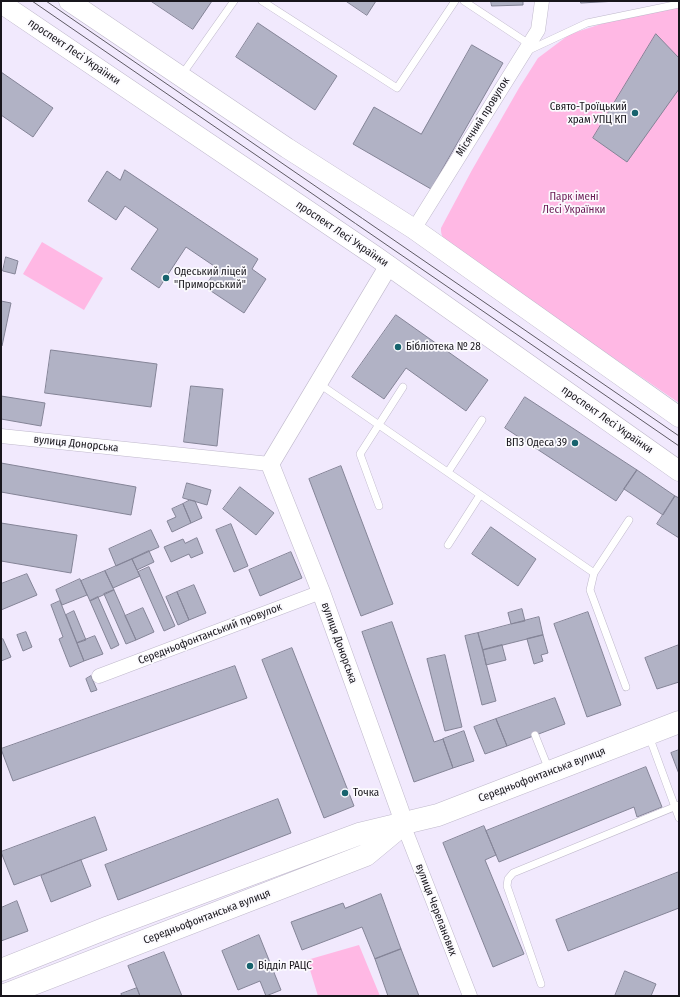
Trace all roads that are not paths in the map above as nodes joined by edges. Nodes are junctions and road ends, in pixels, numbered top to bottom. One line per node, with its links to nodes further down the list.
1 (69, 1): 10 (main road)
2 (234, 1): 10 (lane)
3 (262, 1): 4 (lane)
4 (455, 1)
5 (464, 1): 9 (lane)
6 (542, 1): 9 (street, Місячний провулок)
7 (1, 3): 12 (main road, проспект Лесі Українки)
8 (679, 4): 9 (lane)
9 (526, 48): 11 (street, Місячний провулок)
10 (181, 76): 11 (main road)
11 (414, 229): 15 (main road)
12 (389, 265): 13 (street); 20 (main road, проспект Лесі Українки)
13 (318, 383): 17 (lane); 19 (street)
14 (403, 387): 17 (lane)
15 (679, 417)
16 (482, 420): 21 (lane)
17 (379, 425): 21 (lane); 23 (lane)
18 (1, 436): 19 (street, вулиця Донорська)
19 (270, 464): 27 (street, вулиця Донорська)
20 (679, 471)
21 (448, 472): 22 (lane)
22 (480, 495): 25 (lane); 26 (lane)
23 (379, 506)
24 (629, 520): 26 (lane)
25 (448, 545)
26 (594, 573): 29 (lane)
27 (321, 592): 28 (street, Середньофонтанський провулок); 36 (street, вулиця Донорська)
28 (99, 676)
29 (626, 687)
30 (679, 722): 31 (main road, Середньофонтанська вулиця)
31 (648, 734): 33 (main road, Середньофонтанська вулиця); 34 (lane)
32 (535, 735): 33 (lane)
33 (549, 772): 36 (main road, Середньофонтанська вулиця)
34 (677, 806): 35 (lane); 38 (lane)
35 (679, 818)
36 (403, 824): 37 (main road, Середньофонтанська вулиця); 39 (main road, Середньофонтанська вулиця); 40 (street, вулиця Черепанових)
37 (1, 970)
38 (542, 984)
39 (2, 996)
40 (470, 996)

